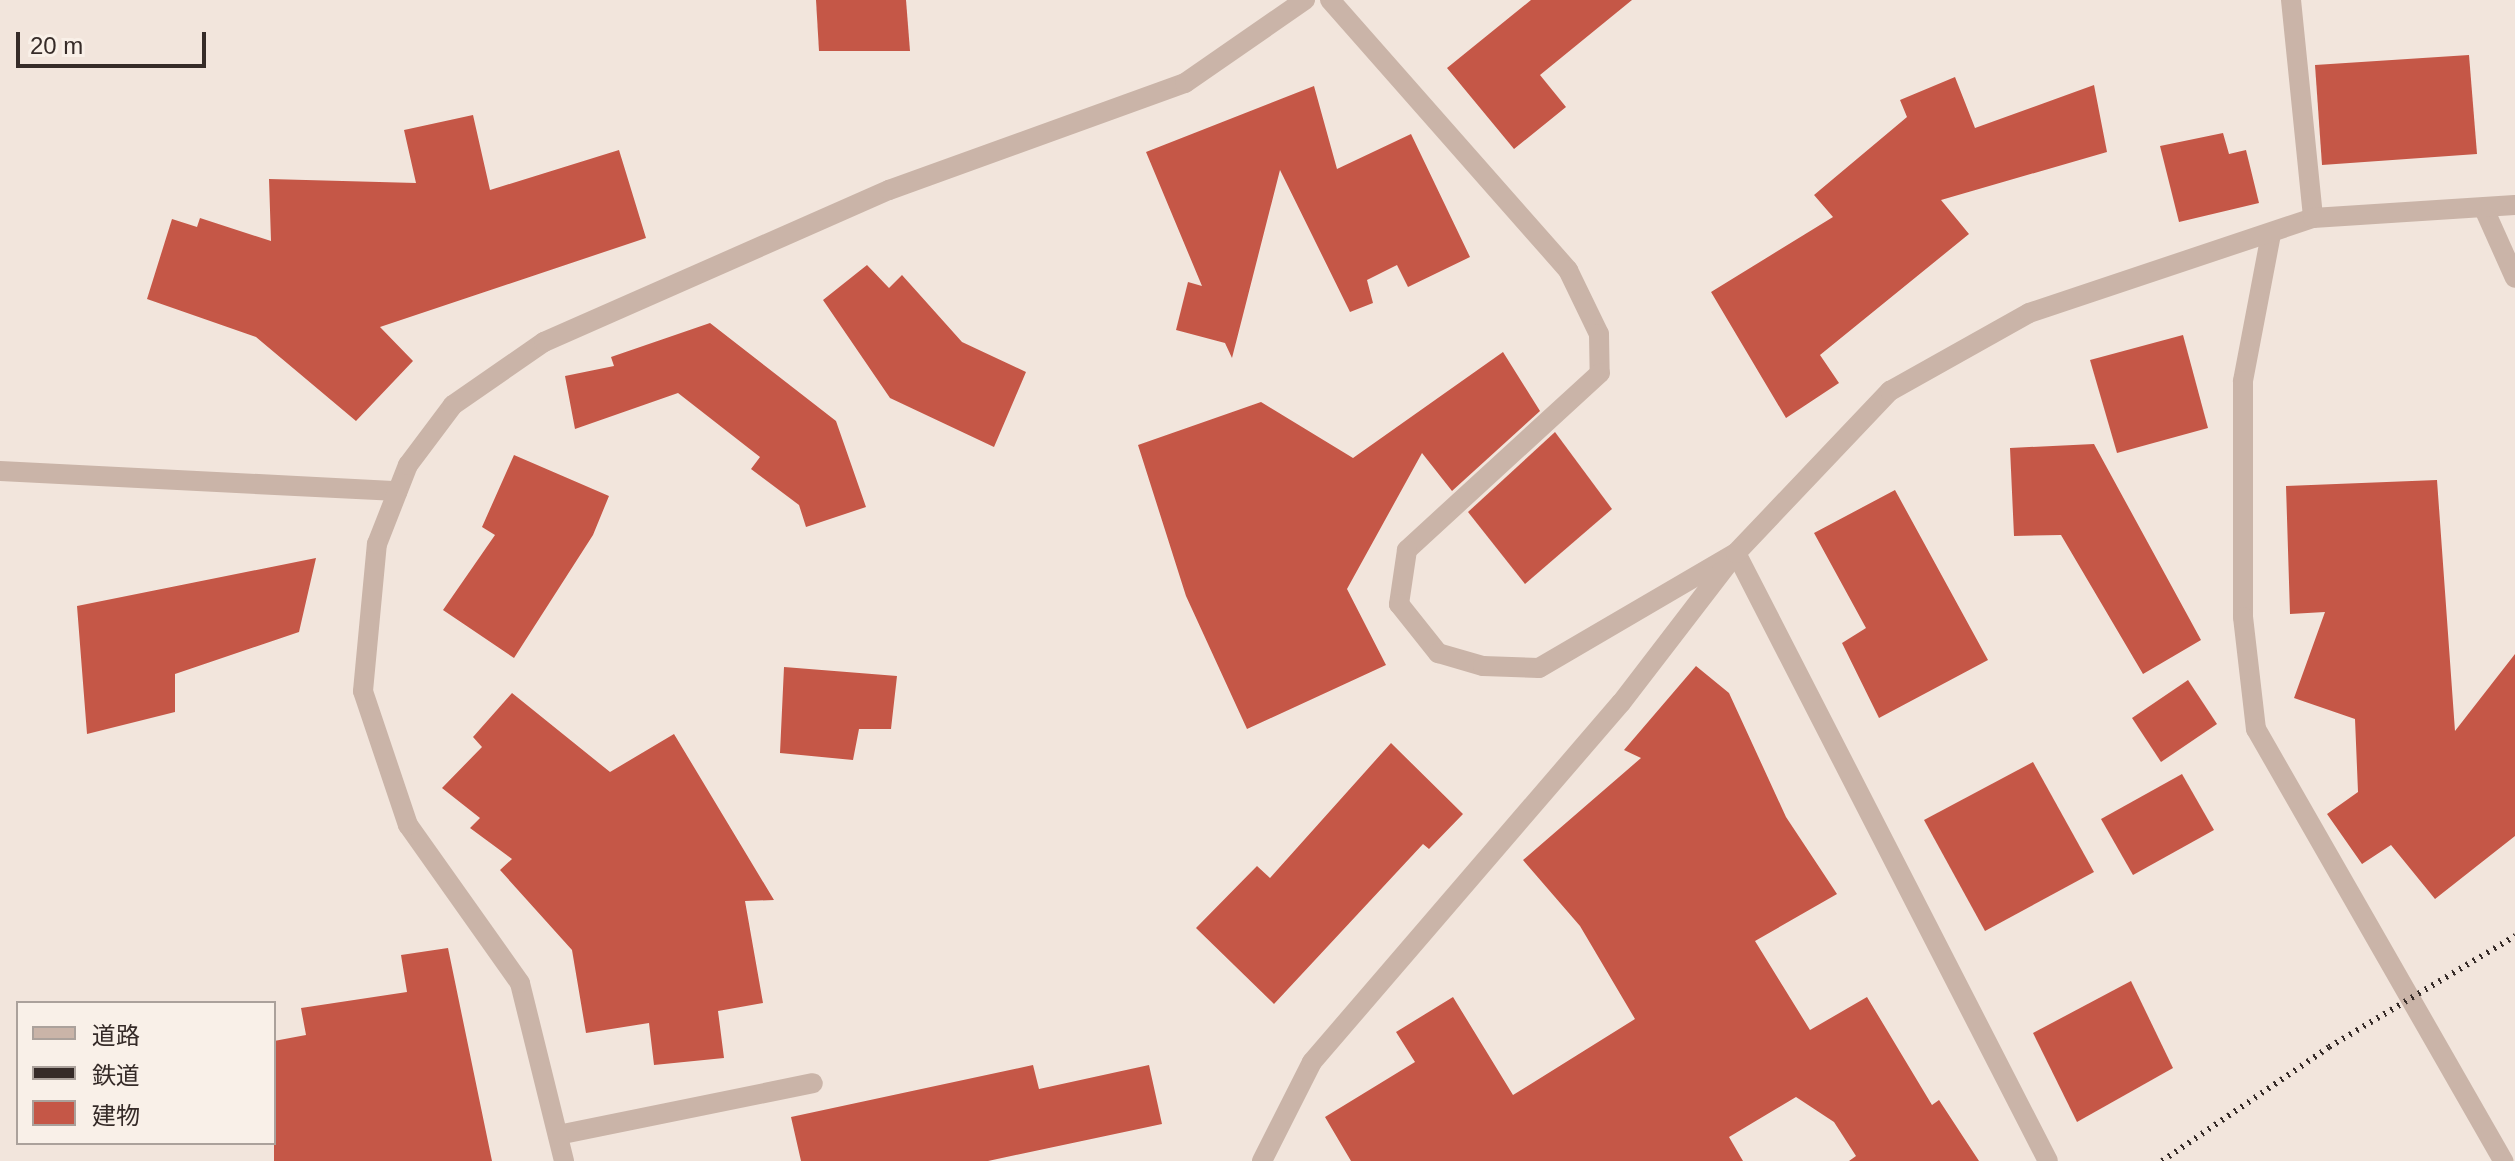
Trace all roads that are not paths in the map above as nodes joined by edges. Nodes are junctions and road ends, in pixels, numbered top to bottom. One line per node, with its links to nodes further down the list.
1 (1305, 0): 10 (street)
2 (1330, 0): 11 (street)
3 (2291, 0): 6 (street)
4 (2515, 205): 5 (street)
5 (2485, 211): 6 (street); 8 (street)
6 (2313, 218): 7 (street)
7 (2271, 234): 11 (street); 17 (street)
8 (2515, 278)
9 (0, 471): 10 (street)
10 (397, 491): 13 (street)
11 (1736, 553): 15 (street); 16 (street)
12 (813, 1083): 13 (street)
13 (558, 1135): 14 (street)
14 (564, 1161)
15 (1262, 1161)
16 (2048, 1161)
17 (2503, 1161)

